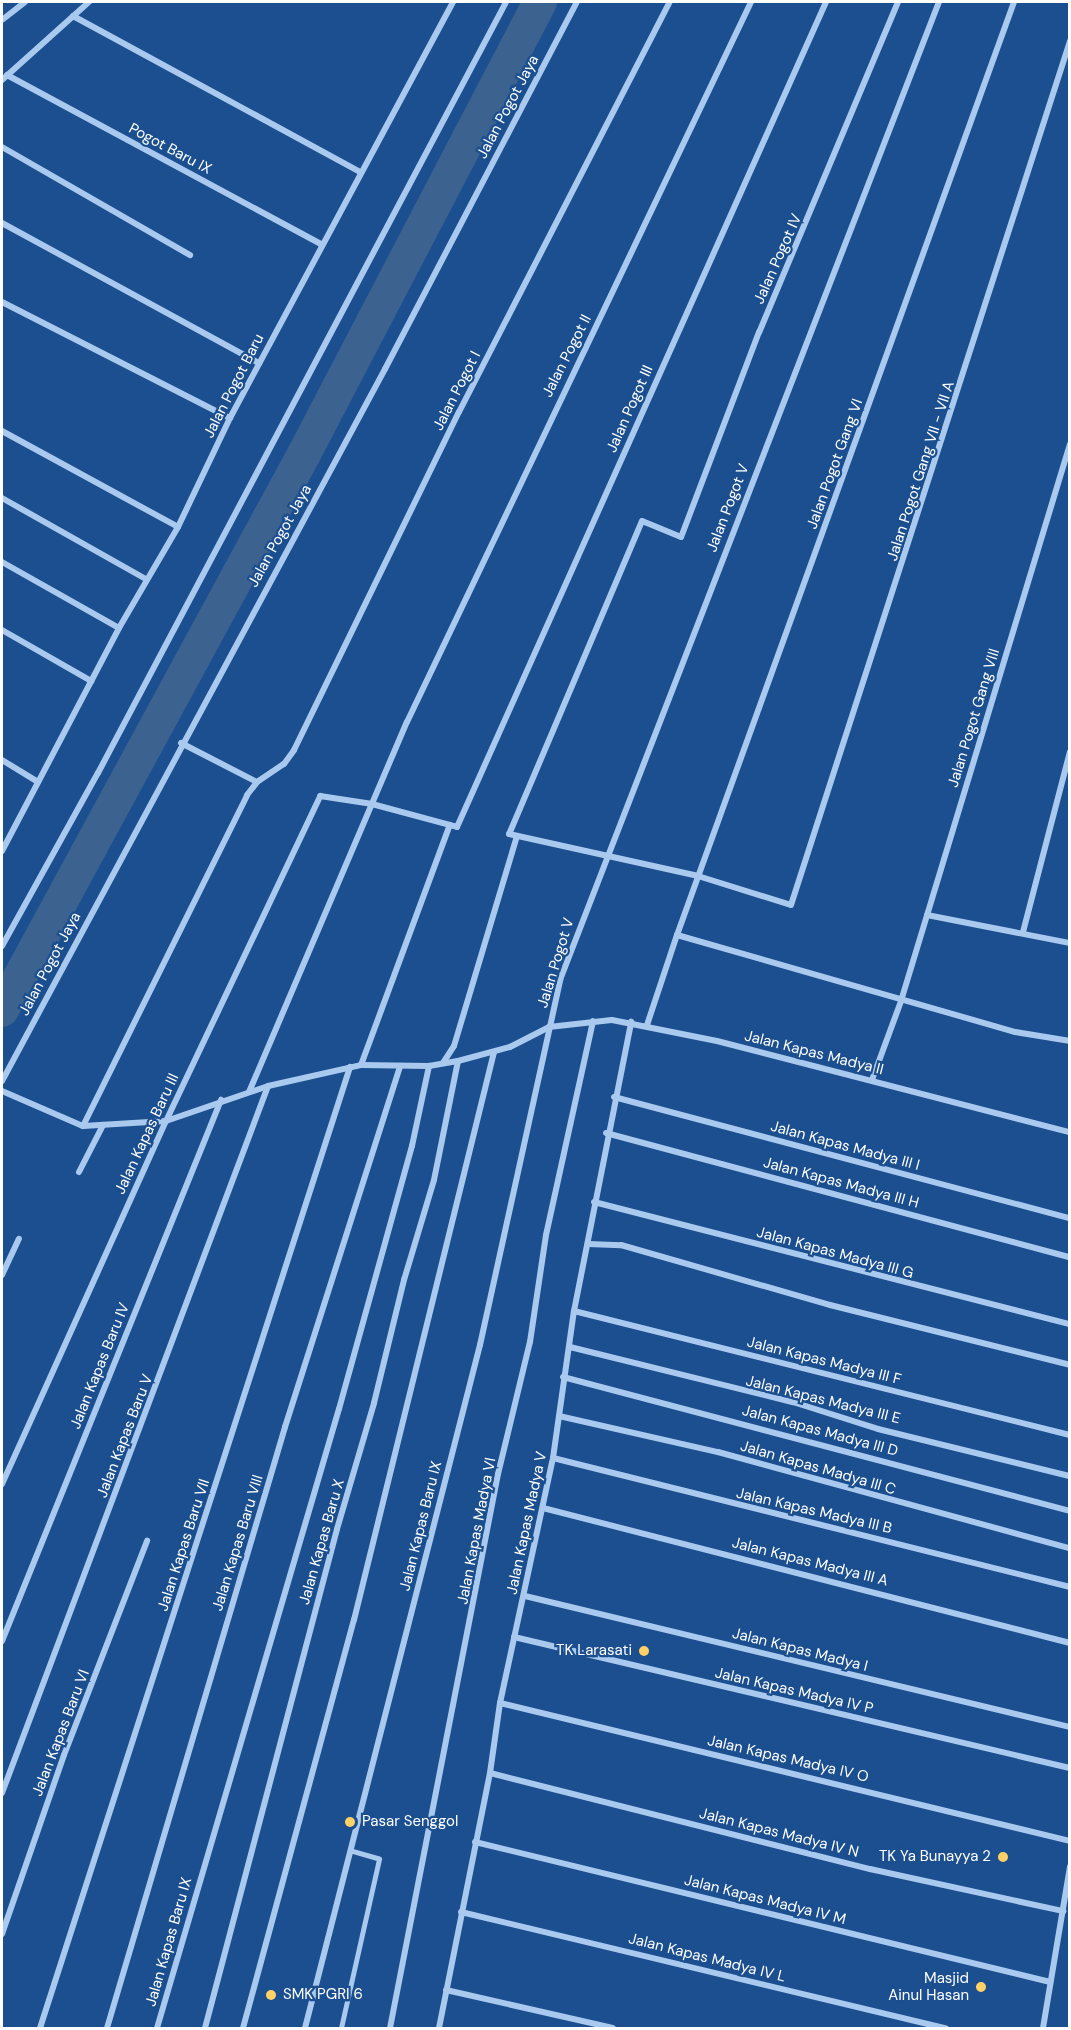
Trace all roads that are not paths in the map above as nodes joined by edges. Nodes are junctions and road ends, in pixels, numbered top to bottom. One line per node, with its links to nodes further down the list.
1 (25, 2): 13 (street)
2 (89, 2): 12 (street)
3 (453, 2): 18 (street, Jalan Pogot Baru)
4 (506, 2): 49 (street)
5 (577, 2): 34 (street, Jalan Pogot Jaya)
6 (670, 2): 38 (street, Jalan Pogot I)
7 (752, 2): 39 (street, Jalan Pogot II)
8 (826, 2): 40 (street, Jalan Pogot III)
9 (898, 2): 41 (street, Jalan Pogot IV)
10 (939, 2): 43 (street, Jalan Pogot V)
11 (1014, 2): 44 (street, Jalan Pogot Gang VI)
12 (73, 16): 15 (street); 18 (street)
13 (2, 20)
14 (1070, 41): 44 (street, Jalan Pogot Gang VII - VII A)
15 (8, 75): 16 (street); 20 (street, Pogot Baru IX)
16 (2, 80)
17 (2, 147): 21 (street)
18 (360, 172): 20 (street, Jalan Pogot Baru)
19 (2, 223): 23 (street)
20 (321, 244): 23 (street, Jalan Pogot Baru)
21 (190, 255)
22 (2, 302): 24 (street)
23 (259, 363): 24 (street, Jalan Pogot Baru)
24 (230, 417): 28 (street, Jalan Pogot Baru)
25 (2, 431): 28 (street)
26 (1070, 444): 45 (street, Jalan Pogot Gang VIII)
27 (2, 498): 30 (street)
28 (178, 526): 30 (street, Jalan Pogot Baru)
29 (2, 562): 31 (street)
30 (146, 579): 31 (street, Jalan Pogot Baru)
31 (119, 628): 33 (street, Jalan Pogot Baru)
32 (2, 630): 33 (street)
33 (91, 681): 37 (street, Jalan Pogot Baru)
34 (182, 743): 38 (street); 64 (street, Jalan Pogot Jaya)
35 (1070, 752): 46 (street)
36 (2, 760): 37 (street)
37 (38, 782): 42 (street, Jalan Pogot Baru)
38 (257, 782): 72 (street)
39 (372, 804): 40 (street); 67 (street, Jalan Pogot II); 70 (street, Jalan Kapas Baru III)
40 (454, 826): 59 (street, Jalan Pogot III)
41 (517, 836): 43 (street); 58 (street)
42 (2, 851)
43 (605, 858): 44 (street); 54 (street, Jalan Pogot V)
44 (698, 876): 47 (street, Jalan Pogot Gang VI)
45 (927, 915): 46 (street); 50 (street, Jalan Pogot Gang VIII)
46 (1023, 932): 48 (street)
47 (677, 935): 50 (street); 53 (street, Jalan Pogot Gang VI)
48 (1070, 943)
49 (2, 946)
50 (901, 1001): 55 (street); 63 (street, Jalan Pogot Gang VIII)
51 (593, 1021): 52 (street, Jalan Kapas Madya II); 54 (street, Jalan Kapas Madya II); 122 (street, Jalan Kapas Madya VI)
52 (631, 1022): 53 (street, Jalan Kapas Madya II); 68 (street, Jalan Kapas Madya V)
53 (647, 1025): 63 (street, Jalan Kapas Madya II)
54 (549, 1027): 56 (street, Jalan Kapas Madya II); 108 (street, Jalan Kapas Baru IX)
55 (1070, 1041)
56 (494, 1052): 57 (street, Jalan Kapas Madya II); 119 (street)
57 (458, 1061): 58 (street, Jalan Kapas Madya II); 118 (street, Jalan Kapas Baru X)
58 (443, 1063): 61 (street, Jalan Kapas Madya II)
59 (361, 1065): 60 (street, Jalan Kapas Madya II); 62 (street, Jalan Kapas Madya II)
60 (400, 1066): 61 (street, Jalan Kapas Madya II); 116 (street, Jalan Kapas Baru VIII)
61 (429, 1066): 117 (street, Jalan Kapas Baru IX)
62 (350, 1067): 65 (street, Jalan Kapas Madya II); 115 (street, Jalan Kapas Baru VII)
63 (872, 1080): 73 (street, Jalan Kapas Madya II)
64 (2, 1081)
65 (268, 1086): 67 (street, Jalan Kapas Madya II); 105 (street, Jalan Kapas Baru V)
66 (2, 1091): 72 (street)
67 (249, 1092): 69 (street, Jalan Kapas Madya II)
68 (614, 1097): 74 (street, Jalan Kapas Madya V); 77 (street, Jalan Kapas Madya III I)
69 (221, 1100): 70 (street, Jalan Kapas Madya II); 99 (street, Jalan Kapas Baru IV)
70 (166, 1121): 71 (street, Jalan Kapas Madya II); 91 (street, Jalan Kapas Baru III)
71 (103, 1125): 72 (street, Jalan Kapas Madya II); 75 (street)
72 (83, 1126)
73 (1070, 1132)
74 (606, 1133): 76 (street, Jalan Kapas Madya V); 80 (street, Jalan Kapas Madya III H)
75 (79, 1172)
76 (594, 1202): 79 (street, Jalan Kapas Madya V); 83 (street, Jalan Kapas Madya III G)
77 (1070, 1218)
78 (20, 1239): 81 (street)
79 (588, 1244): 82 (street, Jalan Kapas Madya V); 85 (street)
80 (1070, 1257)
81 (2, 1275)
82 (574, 1311): 84 (street, Jalan Kapas Madya V); 88 (street, Jalan Kapas Madya III F)
83 (1070, 1324)
84 (570, 1347): 86 (street, Jalan Kapas Madya V); 90 (street, Jalan Kapas Madya III E)
85 (1070, 1365)
86 (563, 1377): 87 (street, Jalan Kapas Madya V); 93 (street, Jalan Kapas Madya III D)
87 (559, 1416): 89 (street, Jalan Kapas Madya V); 95 (street, Jalan Kapas Madya III C)
88 (1070, 1435)
89 (553, 1458): 92 (street, Jalan Kapas Madya V); 96 (street, Jalan Kapas Madya III B)
90 (1070, 1476)
91 (2, 1484)
92 (543, 1508): 97 (street, Jalan Kapas Madya V); 100 (street, Jalan Kapas Madya III A)
93 (1070, 1511)
94 (147, 1542): 112 (street, Jalan Kapas Baru VI)
95 (1070, 1548)
96 (1070, 1587)
97 (525, 1596): 98 (street, Jalan Kapas Madya V); 102 (street, Jalan Kapas Madya I)
98 (514, 1637): 101 (street, Jalan Kapas Madya V); 103 (street, Jalan Kapas Madya IV P)
99 (2, 1641)
100 (1070, 1643)
101 (500, 1703): 104 (street, Jalan Kapas Madya V); 107 (street, Jalan Kapas Madya IV O)
102 (1070, 1727)
103 (1070, 1768)
104 (490, 1773): 106 (street, Jalan Kapas Madya V); 110 (street, Jalan Kapas Madya IV N)
105 (2, 1793)
106 (475, 1842): 111 (street, Jalan Kapas Madya V); 113 (street, Jalan Kapas Madya IV M)
107 (1070, 1842)
108 (351, 1851): 120 (street, Jalan Kapas Baru IX); 121 (lane)
109 (1070, 1866): 110 (street)
110 (1064, 1911): 113 (street)
111 (461, 1912): 114 (street, Jalan Kapas Madya V); 125 (street, Jalan Kapas Madya IV L)
112 (2, 1934)
113 (1050, 1982): 126 (street)
114 (446, 1990): 123 (street, Jalan Kapas Madya V); 124 (street)
115 (40, 2028)
116 (107, 2028)
117 (157, 2028)
118 (205, 2028)
119 (243, 2028)
120 (305, 2028)
121 (341, 2028)
122 (390, 2028)
123 (439, 2028)
124 (613, 2028)
125 (946, 2028)
126 (1043, 2028)

